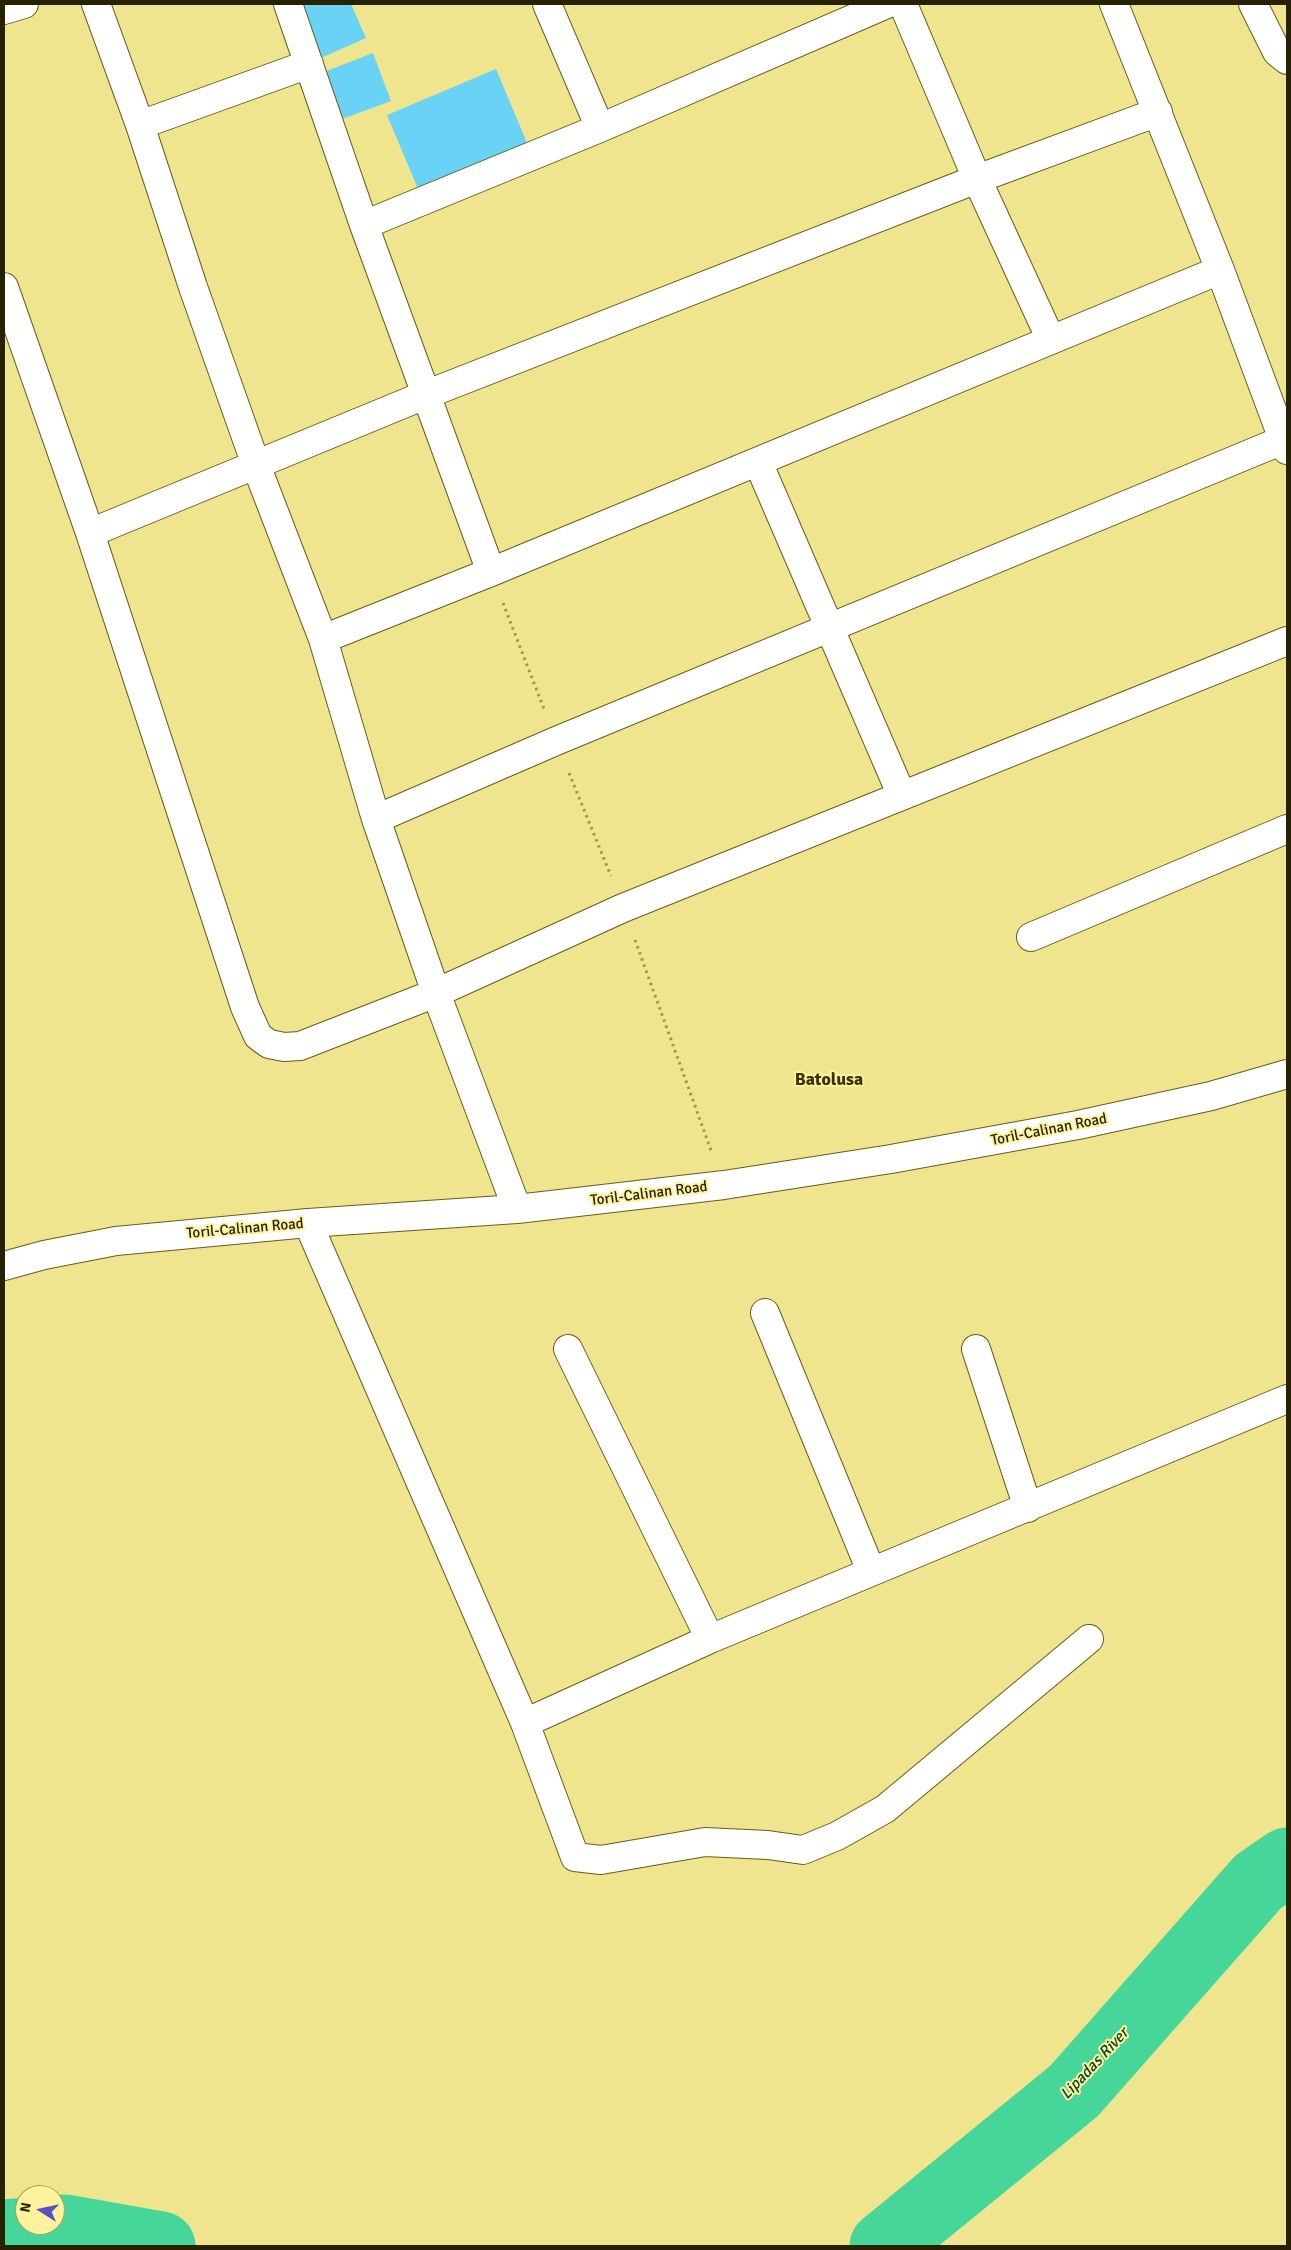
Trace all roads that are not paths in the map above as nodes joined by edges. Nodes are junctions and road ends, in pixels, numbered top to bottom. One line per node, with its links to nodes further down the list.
1 (24, 4): 9 (street)
2 (96, 4): 13 (street)
3 (288, 4): 11 (street)
4 (547, 4): 14 (street)
5 (887, 4): 14 (street)
6 (903, 4): 15 (street)
7 (1114, 4): 12 (street)
8 (1253, 4): 10 (street)
9 (4, 10)
10 (1287, 60)
11 (309, 64): 13 (street); 16 (street)
12 (1158, 112): 15 (street); 17 (street)
13 (140, 125): 23 (street)
14 (600, 128): 16 (street)
15 (977, 179): 19 (street); 20 (street)
16 (364, 225): 20 (street)
17 (1220, 270): 19 (street); 21 (street)
18 (4, 287): 24 (street)
19 (1051, 340): 22 (street)
20 (425, 395): 23 (street); 25 (street)
21 (1285, 445): 26 (street)
22 (758, 462): 25 (street); 26 (street)
23 (256, 465): 24 (street); 27 (street)
24 (90, 532): 33 (street)
25 (491, 572): 27 (street)
26 (829, 628): 29 (street); 30 (street)
27 (323, 639): 30 (street)
28 (1287, 641): 29 (street)
29 (902, 796): 33 (street)
30 (376, 818): 33 (street)
31 (1287, 829): 32 (street)
32 (1031, 937)
33 (436, 993): 35 (street)
34 (1287, 1074): 35 (street, Toril-Calinan Road)
35 (517, 1209): 36 (street, Toril-Calinan Road)
36 (308, 1223): 37 (street, Toril-Calinan Road); 46 (street)
37 (4, 1266)
38 (765, 1313): 43 (street)
39 (568, 1348): 44 (street)
40 (976, 1349): 42 (street)
41 (1287, 1399): 42 (street)
42 (1028, 1508): 43 (street)
43 (871, 1571): 44 (street)
44 (710, 1639): 46 (street)
45 (1089, 1639): 46 (street)
46 (525, 1723)

